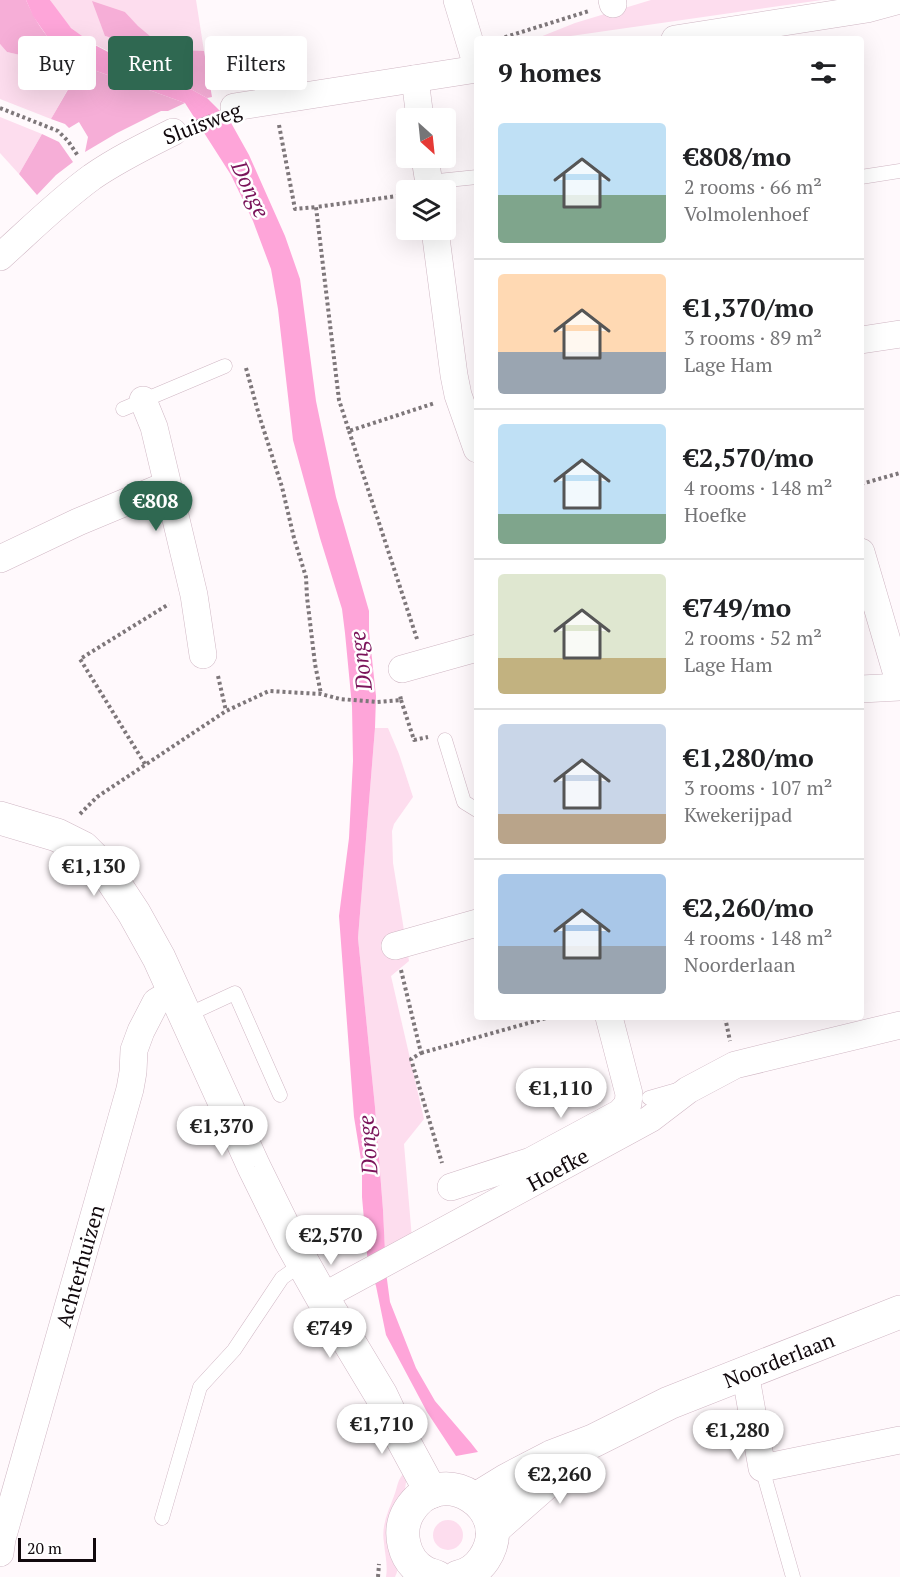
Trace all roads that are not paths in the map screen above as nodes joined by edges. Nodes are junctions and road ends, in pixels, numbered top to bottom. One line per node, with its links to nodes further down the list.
1 (457, 0): 4 (street)
2 (900, 0): 3 (street)
3 (694, 36)
4 (474, 58)
5 (474, 69): 6 (street, Sluisweg)
6 (415, 79): 7 (street, Sluisweg); 8 (street)
7 (234, 107)
8 (419, 108)
9 (173, 132): 15 (street, Sluisweg)
10 (900, 171): 12 (lane)
11 (474, 177): 13 (lane)
12 (864, 177)
13 (436, 180)
14 (436, 240): 20 (street)
15 (0, 257)
16 (900, 334): 17 (street)
17 (864, 340)
18 (225, 366): 19 (lane)
19 (133, 405): 21 (street)
20 (474, 440)
21 (167, 485): 22 (street); 25 (street)
22 (2, 552)
23 (864, 563): 27 (street)
24 (474, 649): 26 (street)
25 (202, 655)
26 (413, 666)
27 (900, 686): 28 (street)
28 (864, 689)
29 (445, 740): 30 (lane)
30 (474, 808)
31 (0, 818): 34 (street)
32 (474, 924): 33 (street)
33 (395, 946)
34 (179, 1003): 38 (lane); 41 (street); 52 (street, Achterhuizen)
35 (610, 1020): 40 (street)
36 (900, 1025): 37 (street, Hoefke)
37 (688, 1090): 39 (lane); 42 (street, Hoefke)
38 (280, 1095)
39 (649, 1098)
40 (451, 1188)
41 (303, 1263): 42 (street); 50 (lane)
42 (322, 1297): 48 (street)
43 (900, 1312): 44 (street, Noorderlaan)
44 (745, 1372): 46 (street, Noorderlaan); 47 (street)
45 (900, 1440): 47 (street)
46 (593, 1441): 49 (street, Noorderlaan); 51 (street, Noorderlaan)
47 (762, 1468): 55 (lane)
48 (431, 1492): 49 (street); 53 (street)
49 (476, 1499): 51 (street)
50 (162, 1518)
51 (492, 1530): 54 (street)
52 (0, 1553)
53 (419, 1572)
54 (476, 1572)
55 (793, 1577)

